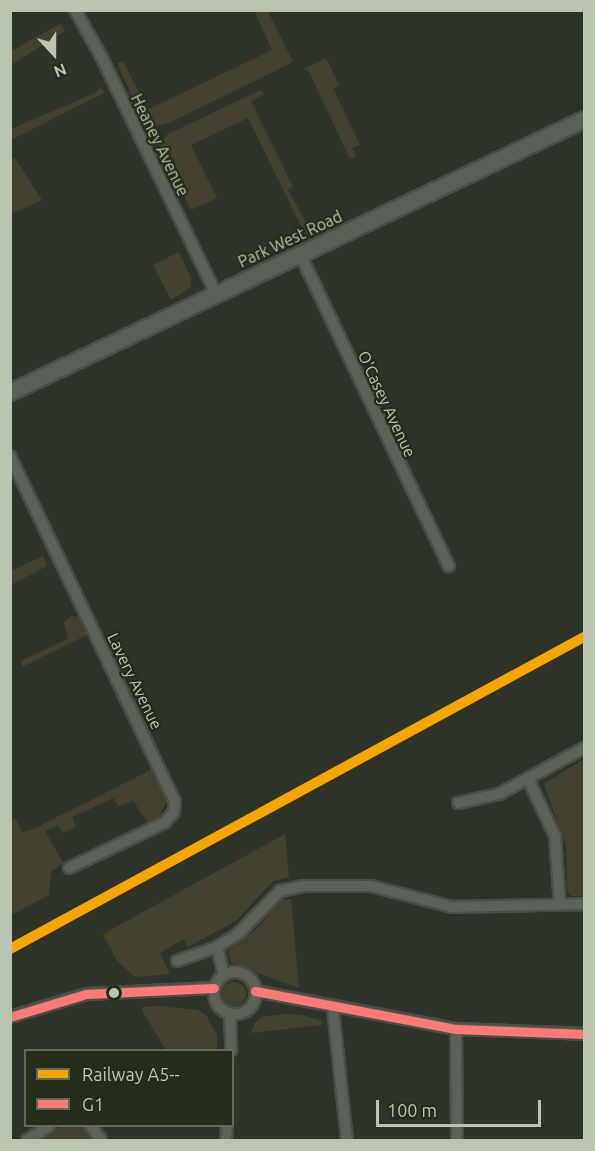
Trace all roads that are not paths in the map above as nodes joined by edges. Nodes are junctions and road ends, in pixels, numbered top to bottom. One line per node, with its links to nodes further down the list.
1 (75, 10): 4 (street, Heaney Avenue)
2 (585, 119): 3 (street, Park West Road)
3 (300, 254): 4 (street, Park West Road); 7 (street, O'Casey Avenue)
4 (216, 294): 5 (street, Park West Road)
5 (10, 392)
6 (10, 456): 11 (street, Lavery Avenue)
7 (449, 566)
8 (585, 748): 9 (street)
9 (528, 779): 10 (street); 13 (street)
10 (458, 803)
11 (69, 868)
12 (585, 904): 13 (street)
13 (560, 905): 14 (street)
14 (217, 946): 15 (street); 16 (street)
15 (177, 961)
16 (224, 975): 17 (street); 18 (street)
17 (214, 988): 20 (street); 21 (street)
18 (255, 991): 19 (street); 20 (street)
19 (333, 1008): 22 (street); 29 (street)
20 (230, 1014): 24 (street)
21 (10, 1017)
22 (456, 1029): 23 (street); 30 (street)
23 (585, 1034)
24 (231, 1049)
25 (46, 1127): 27 (street)
26 (92, 1127): 28 (street)
27 (27, 1140)
28 (101, 1140)
29 (347, 1140)
30 (457, 1140)

